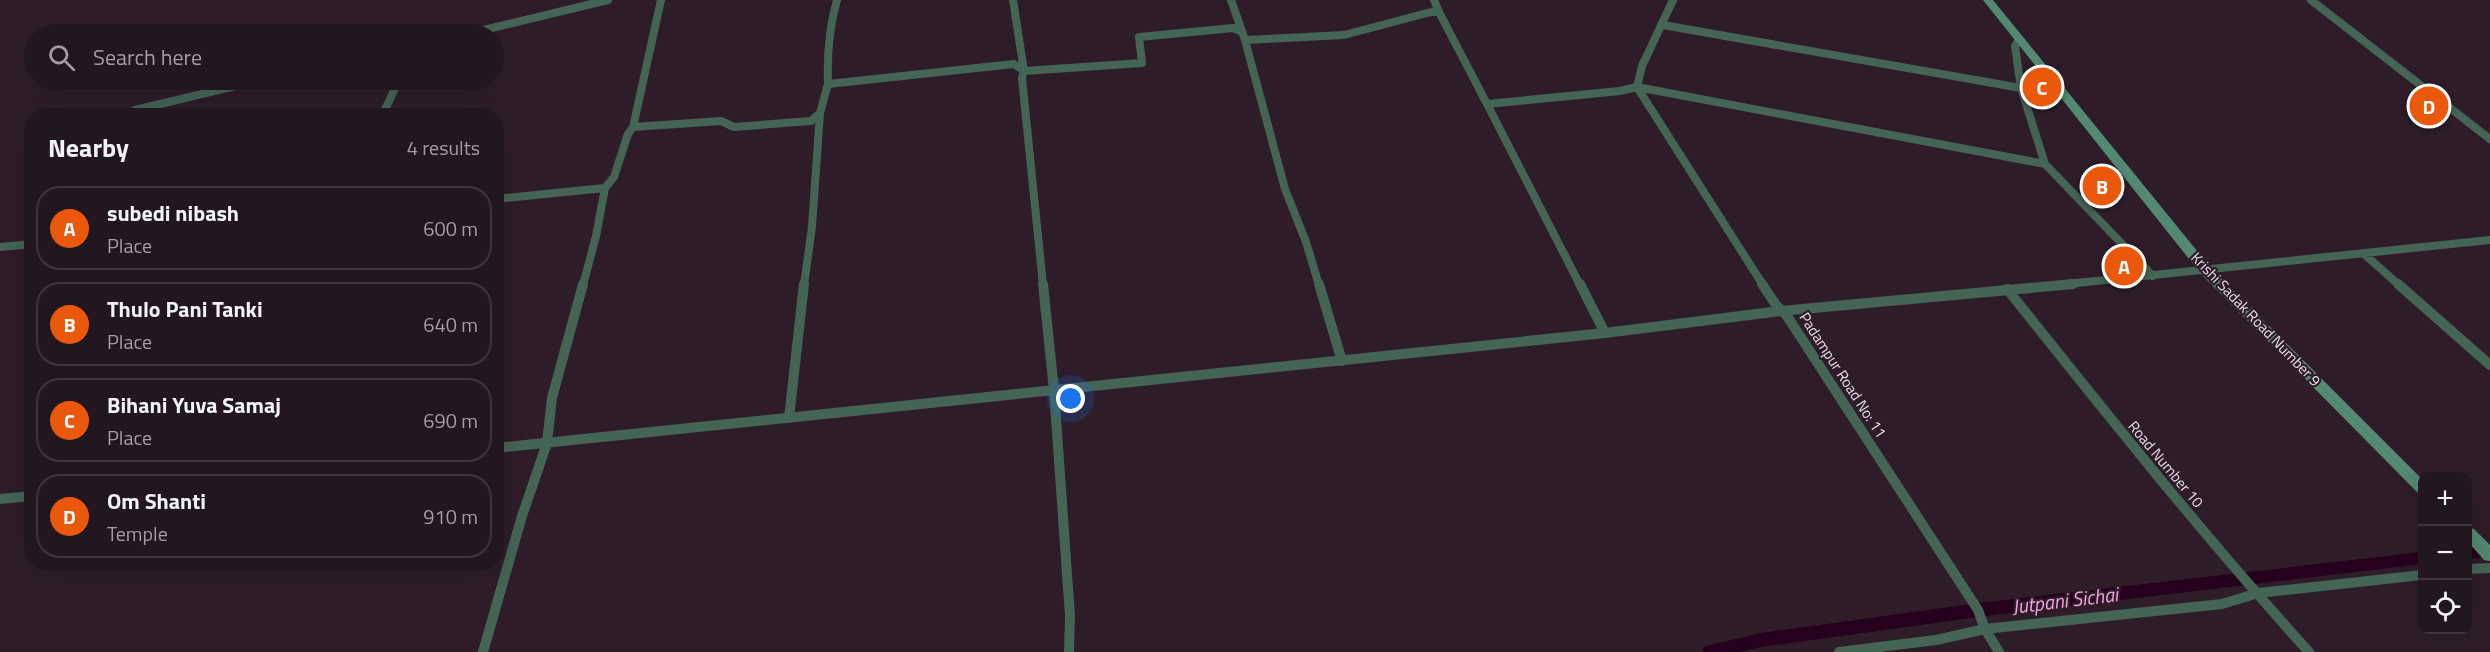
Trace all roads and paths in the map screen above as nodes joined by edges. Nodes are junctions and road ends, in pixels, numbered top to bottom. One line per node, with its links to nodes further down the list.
1 (608, 0): 11 (street)
2 (661, 0): 26 (street)
3 (837, 0): 17 (street)
4 (1012, 0): 16 (street)
5 (1231, 0): 13 (street)
6 (1434, 0): 10 (street)
7 (1673, 0): 12 (street)
8 (1988, 0): 15 (street, Krishi Sadak Road Number 9)
9 (2311, 0): 27 (street)
10 (1439, 12): 14 (street); 22 (street)
11 (504, 25)
12 (1663, 25): 18 (street); 19 (street)
13 (1239, 31): 14 (street); 16 (street)
14 (1245, 40): 40 (street)
15 (2019, 40): 19 (street); 35 (street, Krishi Sadak Road Number 9)
16 (1024, 71): 17 (street); 42 (street)
17 (828, 84): 25 (street)
18 (1636, 87): 22 (street); 28 (street); 38 (street, Padampur Road No: 11)
19 (2021, 88): 28 (street)
20 (219, 90): 23 (street)
21 (394, 90): 24 (street)
22 (1487, 104): 39 (street)
23 (143, 108)
24 (386, 108)
25 (820, 113): 26 (street); 43 (street)
26 (633, 127): 29 (street)
27 (2490, 139)
28 (2045, 164): 36 (street)
29 (605, 188): 30 (street); 44 (street)
30 (504, 198)
31 (2490, 240): 34 (street)
32 (24, 245): 33 (street)
33 (0, 247)
34 (2363, 253): 35 (street); 41 (street)
35 (2206, 271): 36 (street); 46 (street, Krishi Sadak Road Number 9)
36 (2153, 276): 37 (street)
37 (2007, 289): 38 (street); 54 (street, Road Number 10)
38 (1781, 311): 39 (street); 55 (street, Padampur Road No: 11)
39 (1605, 333): 40 (street)
40 (1342, 361): 42 (street)
41 (2490, 365)
42 (1053, 390): 43 (street); 57 (street)
43 (789, 418): 44 (street)
44 (547, 443): 45 (street); 56 (street)
45 (504, 447)
46 (2418, 484)
47 (24, 497): 48 (street)
48 (0, 499)
49 (2472, 538): 50 (street)
50 (2490, 555)
51 (2490, 568): 52 (street)
52 (2472, 569)
53 (2418, 574): 54 (street)
54 (2258, 593): 55 (street); 60 (street, Road Number 10)
55 (1985, 629): 58 (street); 59 (street, Padampur Road No: 11)
56 (483, 652)
57 (1069, 652)
58 (1839, 652)
59 (1999, 652)
60 (2309, 652)

